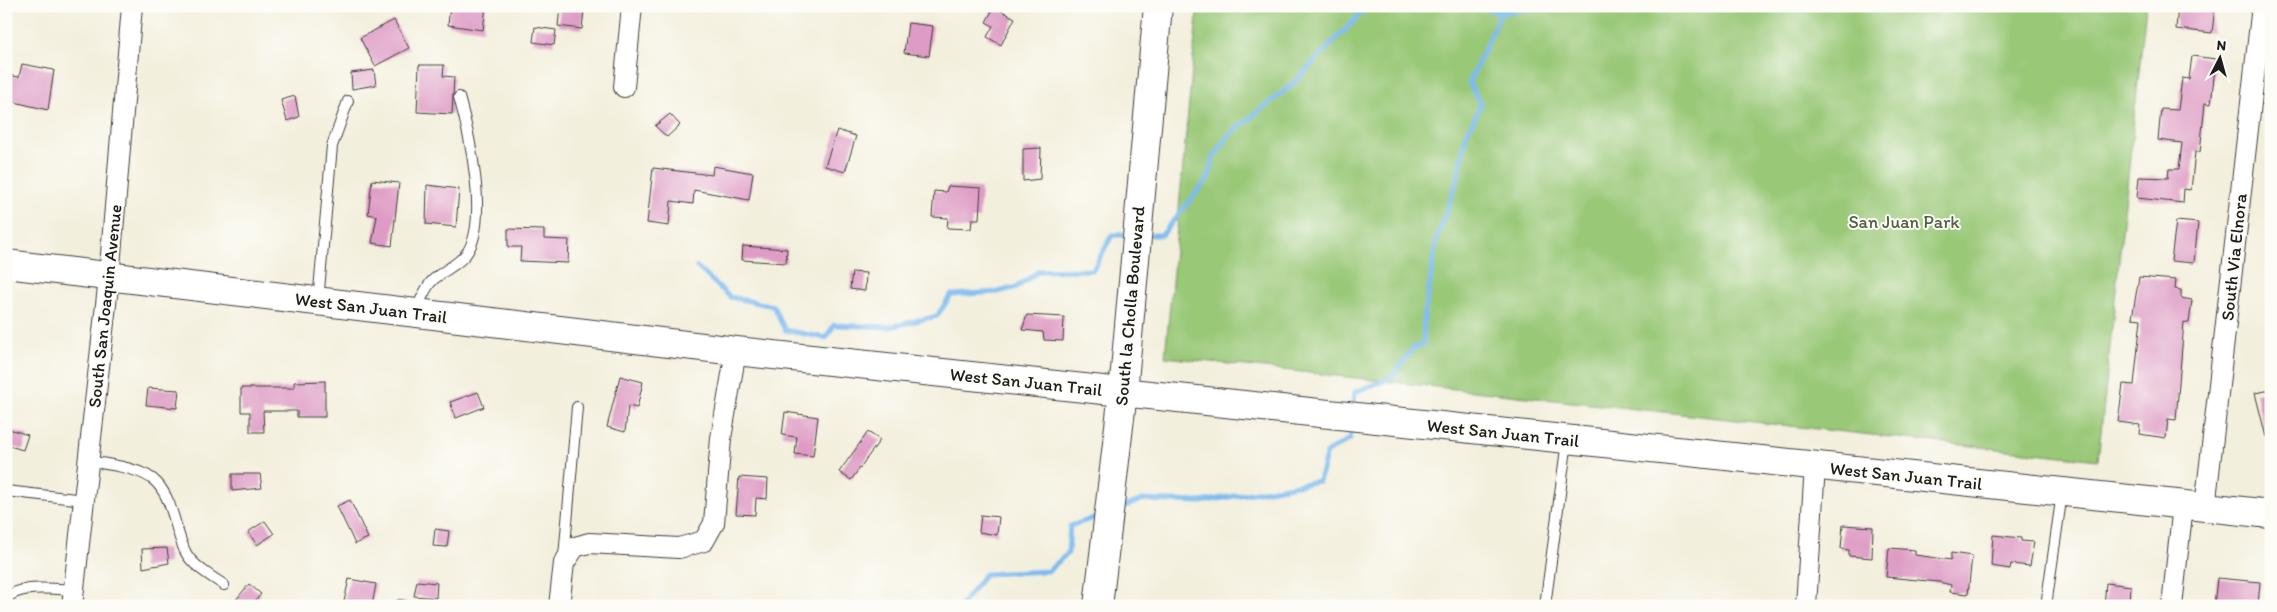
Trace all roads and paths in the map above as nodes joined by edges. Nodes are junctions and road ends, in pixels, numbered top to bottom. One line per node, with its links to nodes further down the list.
1 (132, 6): 9 (street, South San Joaquin Avenue)
2 (632, 6): 5 (street)
3 (1158, 6): 13 (street, South la Cholla Boulevard)
4 (2262, 6): 21 (street, South Via Elnora)
5 (624, 87)
6 (460, 97): 11 (lane)
7 (348, 101): 10 (lane)
8 (6, 264): 9 (street, West San Juan Trail)
9 (109, 278): 10 (street, West San Juan Trail); 16 (street, South San Joaquin Avenue)
10 (318, 302): 11 (street, West San Juan Trail)
11 (414, 313): 12 (street, West San Juan Trail)
12 (736, 351): 13 (street, West San Juan Trail); 23 (street)
13 (1123, 392): 15 (street, West San Juan Trail); 30 (street, South la Cholla Boulevard)
14 (578, 407): 23 (lane)
15 (1567, 440): 17 (street, West San Juan Trail); 31 (lane)
16 (88, 460): 20 (street, South San Joaquin Avenue); 24 (lane)
17 (1815, 466): 19 (street, West San Juan Trail); 32 (street)
18 (6, 492): 20 (lane)
19 (2062, 492): 21 (street, West San Juan Trail); 33 (lane)
20 (84, 500): 25 (street, South San Joaquin Avenue)
21 (2194, 506): 22 (street, West San Juan Trail); 34 (street, South Via Elnora)
22 (2271, 514)
23 (564, 563): 29 (street)
24 (224, 585)
25 (72, 598): 26 (lane)
26 (6, 599)
27 (400, 605): 28 (lane)
28 (405, 606)
29 (559, 606)
30 (1098, 606)
31 (1544, 606)
32 (1806, 606)
33 (2046, 606)
34 (2172, 606)

